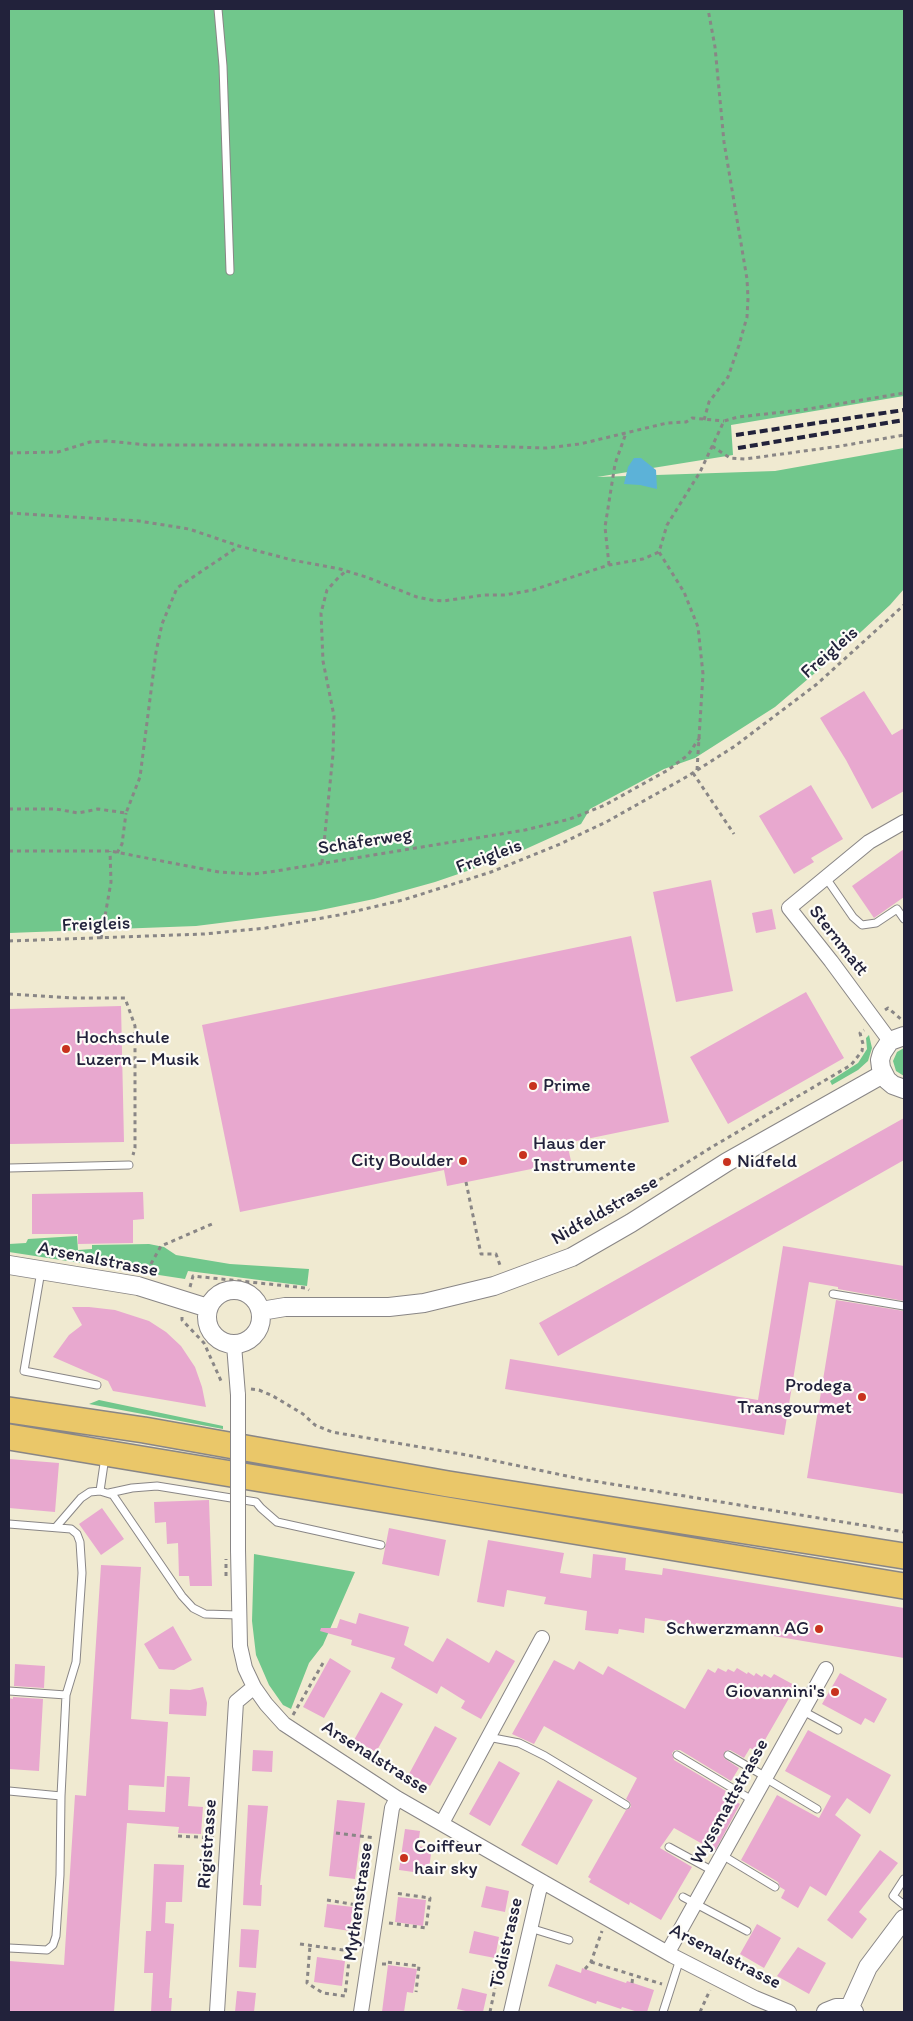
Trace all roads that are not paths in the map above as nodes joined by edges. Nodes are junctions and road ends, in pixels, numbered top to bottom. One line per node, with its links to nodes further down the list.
1 (218, 9): 2 (lane)
2 (230, 271)
3 (904, 822): 4 (street, Sternmatt)
4 (826, 878): 5 (lane); 6 (street, Sternmatt)
5 (904, 919)
6 (897, 1039): 7 (street)
7 (883, 1074): 8 (street); 16 (street, Nidfeldstrasse)
8 (904, 1088)
9 (129, 1165): 10 (lane)
10 (9, 1168)
11 (9, 1265): 12 (street, Arsenalstrasse)
12 (41, 1270): 15 (street, Arsenalstrasse); 18 (lane)
13 (833, 1294): 14 (lane)
14 (904, 1306)
15 (208, 1308): 16 (street); 17 (street)
16 (261, 1312): 17 (street)
17 (234, 1345): 29 (street, Arsenalstrasse, bridge)
18 (97, 1385)
19 (9, 1410): 27 (highway)
20 (9, 1437): 21 (highway)
21 (105, 1454): 22 (lane); 28 (highway)
22 (100, 1491): 23 (lane); 25 (lane)
23 (109, 1493): 26 (lane); 29 (lane)
24 (9, 1524): 25 (lane)
25 (56, 1527): 34 (lane)
26 (381, 1545)
27 (904, 1556)
28 (904, 1586)
29 (238, 1615): 32 (street, Arsenalstrasse)
30 (542, 1638): 37 (street)
31 (826, 1669): 35 (street, Wyssmattstrasse)
32 (254, 1687): 43 (street, Arsenalstrasse); 63 (street, Rigistrasse)
33 (9, 1691): 34 (lane)
34 (66, 1695): 42 (lane)
35 (802, 1711): 36 (lane); 40 (street, Wyssmattstrasse)
36 (838, 1730)
37 (488, 1737): 45 (lane); 47 (street)
38 (677, 1755): 44 (lane)
39 (728, 1755): 40 (lane)
40 (765, 1778): 44 (street, Wyssmattstrasse); 46 (lane)
41 (9, 1791): 42 (lane)
42 (61, 1796): 60 (lane)
43 (397, 1798): 47 (street, Arsenalstrasse); 64 (street, Mythenstrasse)
44 (752, 1800): 49 (street, Wyssmattstrasse)
45 (626, 1805)
46 (817, 1809)
47 (442, 1824): 52 (street, Arsenalstrasse)
48 (669, 1847): 50 (lane)
49 (722, 1855): 50 (street, Wyssmattstrasse); 53 (lane)
50 (713, 1871): 54 (street, Wyssmattstrasse)
51 (904, 1879): 55 (lane)
52 (543, 1882): 57 (street, Tödistrasse); 61 (street, Arsenalstrasse)
53 (775, 1887)
54 (689, 1900): 58 (lane); 61 (street, Wyssmattstrasse)
55 (904, 1905)
56 (904, 1919): 62 (street)
57 (530, 1928): 59 (lane); 65 (street, Tödistrasse)
58 (747, 1931)
59 (569, 1940)
60 (9, 1948)
61 (674, 1956): 66 (lane); 67 (street, Arsenalstrasse)
62 (852, 2011): 68 (street)
63 (217, 2012)
64 (361, 2012)
65 (511, 2012)
66 (663, 2012)
67 (790, 2012)
68 (826, 2012)

